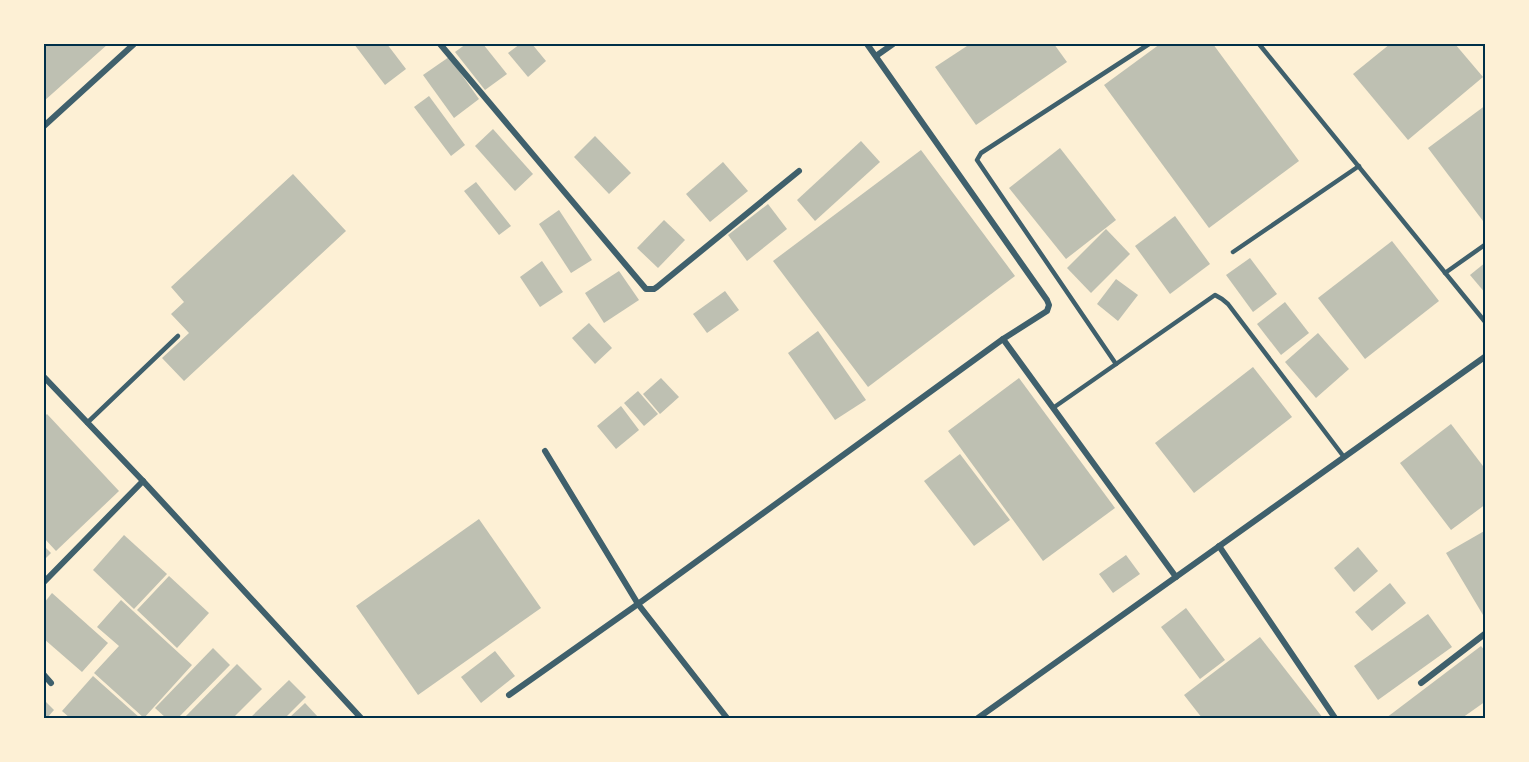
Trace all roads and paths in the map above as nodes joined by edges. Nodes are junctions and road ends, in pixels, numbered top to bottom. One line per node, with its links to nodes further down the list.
1 (134, 44): 8 (street)
2 (440, 44): 10 (street)
3 (867, 44): 7 (street)
4 (893, 44): 7 (street)
5 (1149, 44): 18 (lane)
6 (1259, 44): 9 (lane)
7 (876, 56): 16 (street)
8 (44, 126)
9 (1359, 166): 12 (lane); 13 (lane)
10 (799, 171)
11 (1485, 244): 13 (lane)
12 (1233, 252)
13 (1445, 273): 14 (lane)
14 (1485, 323)
15 (178, 336): 21 (lane)
16 (1002, 339): 20 (street); 28 (street)
17 (1485, 356): 23 (street)
18 (1116, 364): 20 (lane); 23 (lane)
19 (44, 377): 21 (street)
20 (1053, 408): 26 (street)
21 (87, 423): 24 (street)
22 (545, 451): 28 (street)
23 (1344, 457): 25 (street)
24 (143, 481): 27 (street); 34 (street)
25 (1219, 546): 26 (street); 37 (street)
26 (1176, 577): 36 (street)
27 (44, 582)
28 (638, 604): 33 (street); 35 (street)
29 (1485, 633): 32 (street)
30 (44, 675): 31 (street)
31 (51, 682)
32 (1421, 683)
33 (509, 695)
34 (361, 718)
35 (727, 718)
36 (978, 718)
37 (1335, 718)

